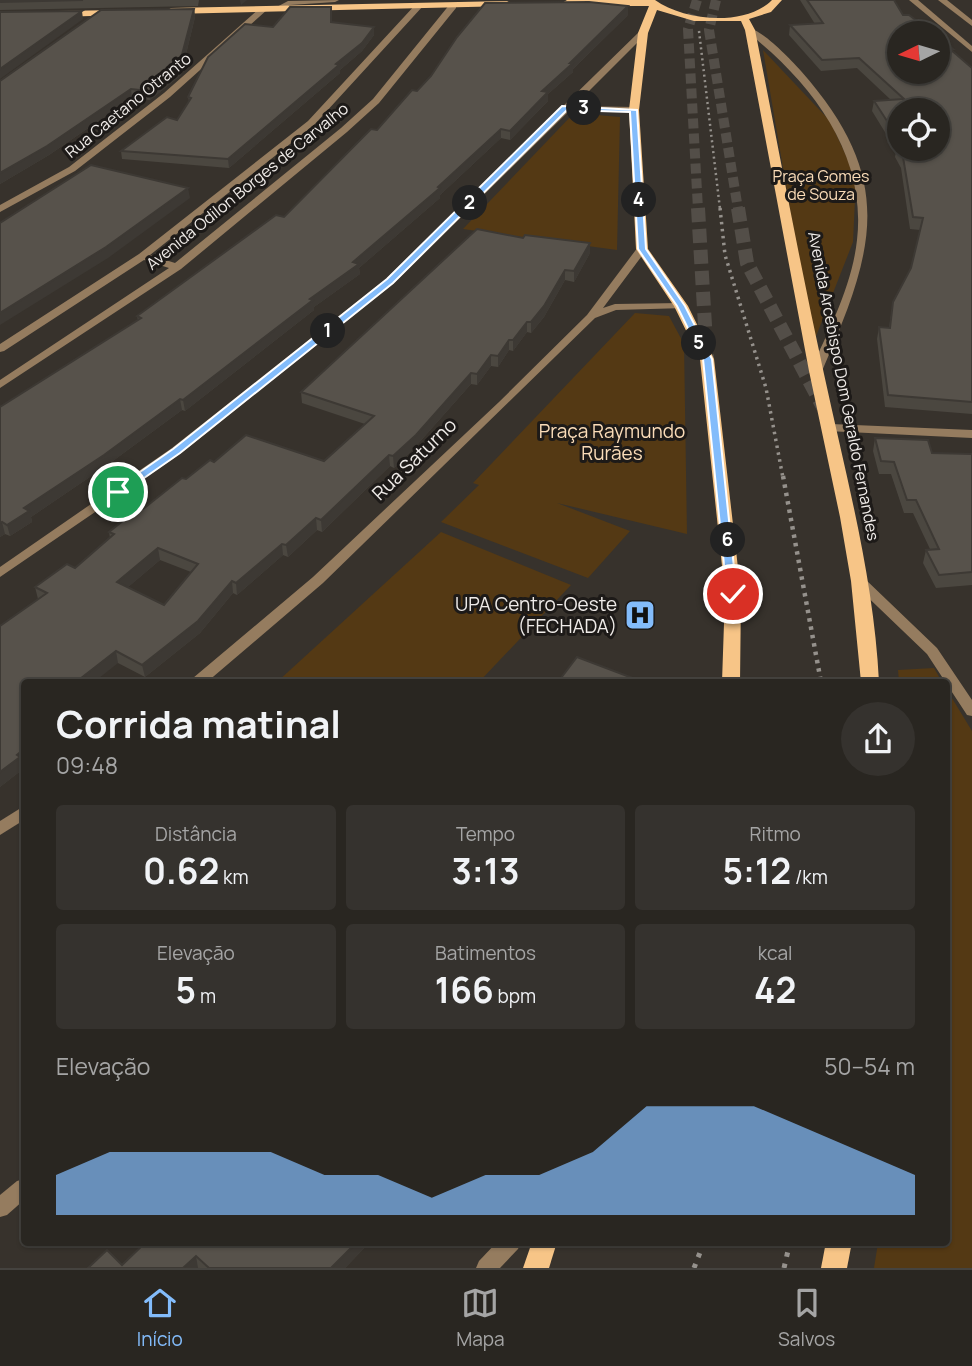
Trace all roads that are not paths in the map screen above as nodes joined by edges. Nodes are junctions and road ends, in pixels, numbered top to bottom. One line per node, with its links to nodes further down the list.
1 (335, 0): 11 (street)
2 (777, 0): 17 (main road)
3 (913, 0): 20 (street)
4 (943, 0): 18 (street)
5 (550, 3): 6 (main road)
6 (651, 3): 17 (main road); 19 (main road)
7 (522, 4): 9 (main road)
8 (419, 6): 9 (main road); 11 (main road); 25 (street, Avenida Odilon Borges de Carvalho)
9 (453, 6): 26 (street, Avenida Odilon Borges de Carvalho)
10 (264, 9): 11 (main road); 13 (main road); 23 (street, Rua Caetano Otranto)
11 (277, 9)
12 (129, 12): 14 (main road)
13 (156, 12)
14 (102, 13): 15 (main road); 16 (street)
15 (51, 14)
16 (91, 21)
17 (747, 24): 30 (main road, Avenida Arcebispo Dom Geraldo Fernandes); 30 (street)
18 (972, 24)
19 (643, 33): 21 (street); 22 (main road)
20 (972, 50)
21 (565, 108): 22 (street); 34 (street)
22 (634, 110): 24 (main road)
23 (0, 209)
24 (642, 249): 27 (main road); 28 (street, Rua Saturno)
25 (144, 256): 26 (street); 29 (street, Avenida Odilon Borges de Carvalho)
26 (177, 267): 31 (street, Avenida Odilon Borges de Carvalho)
27 (681, 306): 28 (street); 37 (main road)
28 (591, 317): 36 (street, Rua Saturno)
29 (0, 349)
30 (816, 371): 32 (main road, Avenida Arcebispo Dom Geraldo Fernandes)
31 (0, 385)
32 (831, 428): 33 (street); 35 (main road, Avenida Arcebispo Dom Geraldo Fernandes)
33 (972, 434)
34 (0, 573)
35 (859, 581): 38 (main road, Avenida Arcebispo Dom Geraldo Fernandes); 39 (street)
36 (202, 679)
37 (731, 679)
38 (870, 679)
39 (972, 711)
40 (21, 814): 41 (street)
41 (0, 829)
42 (21, 1190): 43 (street)
43 (0, 1208)
44 (507, 1246): 47 (street)
45 (544, 1246): 48 (main road)
46 (838, 1246): 49 (main road)
47 (486, 1268)
48 (536, 1268)
49 (834, 1268)

